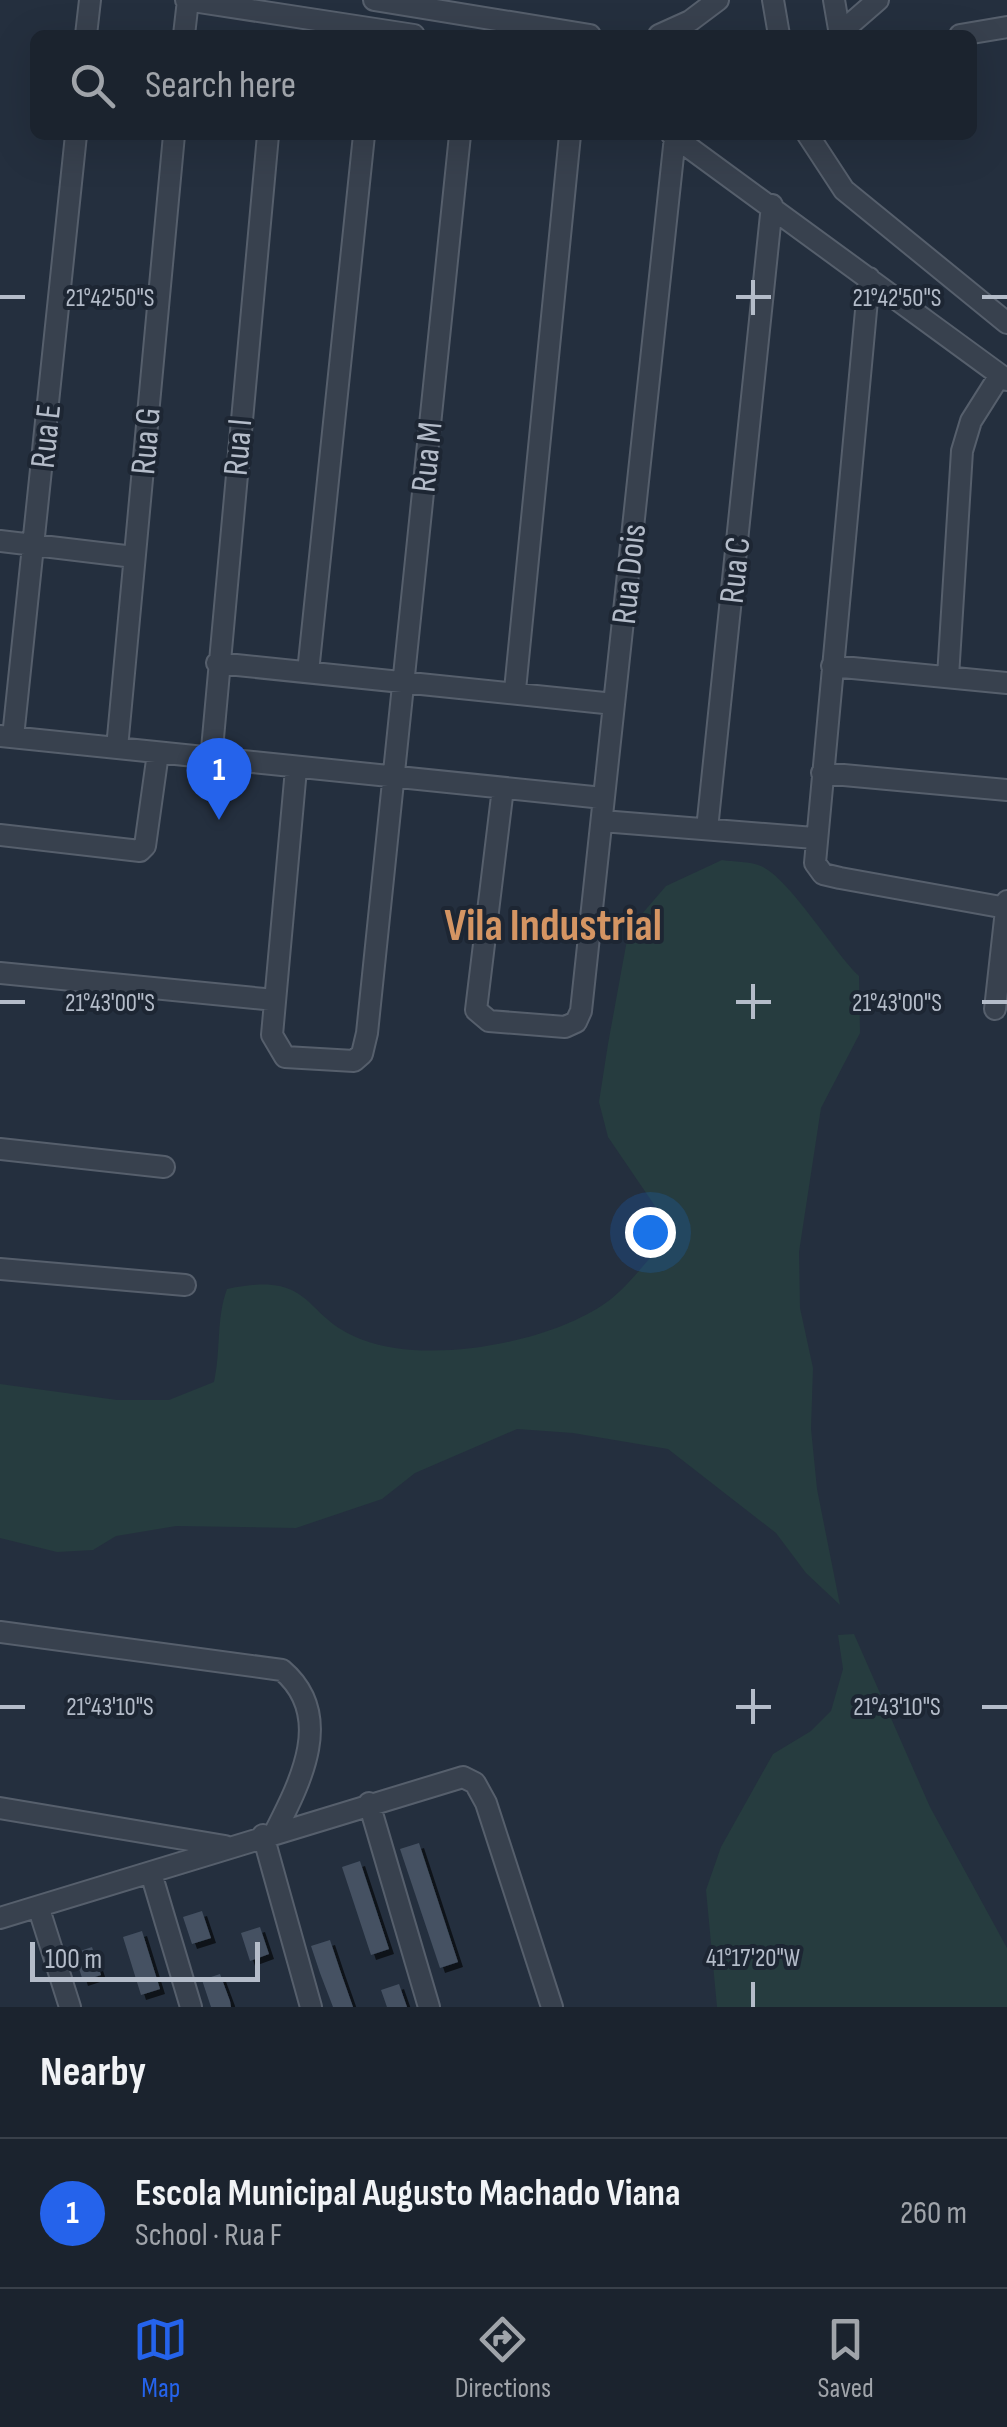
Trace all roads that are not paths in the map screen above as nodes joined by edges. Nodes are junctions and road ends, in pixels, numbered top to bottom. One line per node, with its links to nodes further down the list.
1 (90, 0): 9 (street)
2 (187, 0): 10 (street); 11 (street)
3 (374, 0): 12 (street)
4 (718, 0): 13 (street)
5 (773, 0): 14 (street)
6 (834, 0): 15 (street)
7 (878, 0): 16 (street)
8 (1007, 27): 17 (street)
9 (87, 30)
10 (184, 30)
11 (363, 30)
12 (535, 30)
13 (670, 30)
14 (778, 30)
15 (839, 30)
16 (844, 30)
17 (977, 32)
18 (75, 140): 32 (street, Rua E)
19 (174, 140): 33 (street, Rua G)
20 (268, 140): 35 (street, Rua I)
21 (363, 140): 37 (street)
22 (459, 140): 39 (street, Rua M)
23 (570, 140): 41 (street)
24 (673, 140): 42 (street, Rua Dois)
25 (679, 140): 27 (street)
26 (811, 140): 29 (street)
27 (772, 206): 28 (street); 54 (street, Rua C)
28 (869, 278): 30 (street); 36 (street)
29 (1007, 324)
30 (1004, 378): 38 (street)
31 (0, 541): 32 (street)
32 (34, 545): 33 (street); 34 (street, Rua E)
33 (134, 557): 44 (street, Rua G)
34 (10, 635): 43 (street, Rua E)
35 (217, 663): 37 (street); 46 (street, Rua I)
36 (832, 666): 38 (street); 48 (street)
37 (308, 672): 39 (street)
38 (948, 677): 40 (street)
39 (403, 681): 41 (street); 49 (street, Rua M)
40 (1007, 682)
41 (515, 690): 42 (street)
42 (614, 704): 52 (street, Rua Dois)
43 (6, 736): 44 (street)
44 (117, 748): 45 (street)
45 (158, 754): 46 (street); 55 (street)
46 (211, 760): 47 (street)
47 (296, 770): 49 (street); 59 (street)
48 (822, 774): 51 (street); 56 (street)
49 (393, 780): 50 (street); 59 (street, Rua M)
50 (502, 788): 52 (street); 53 (street, Rua Dois)
51 (1007, 790)
52 (603, 798): 53 (street, Rua Dois)
53 (602, 821): 54 (street)
54 (708, 829): 56 (street)
55 (0, 836)
56 (814, 838): 57 (street)
57 (1007, 905): 60 (street)
58 (0, 972): 59 (street)
59 (274, 1000)
60 (996, 1009)
61 (0, 1148): 62 (street)
62 (164, 1167)
63 (0, 1269): 64 (street)
64 (185, 1285)
65 (0, 1632): 68 (street)
66 (369, 1803): 68 (street); 76 (street); 77 (street)
67 (0, 1808): 69 (street)
68 (269, 1834): 69 (street); 75 (street)
69 (229, 1846): 70 (street)
70 (151, 1873): 71 (street); 74 (street)
71 (39, 1909): 72 (street); 73 (street)
72 (1, 1918)
73 (70, 2007)
74 (190, 2007)
75 (311, 2007)
76 (429, 2007)
77 (552, 2007)

